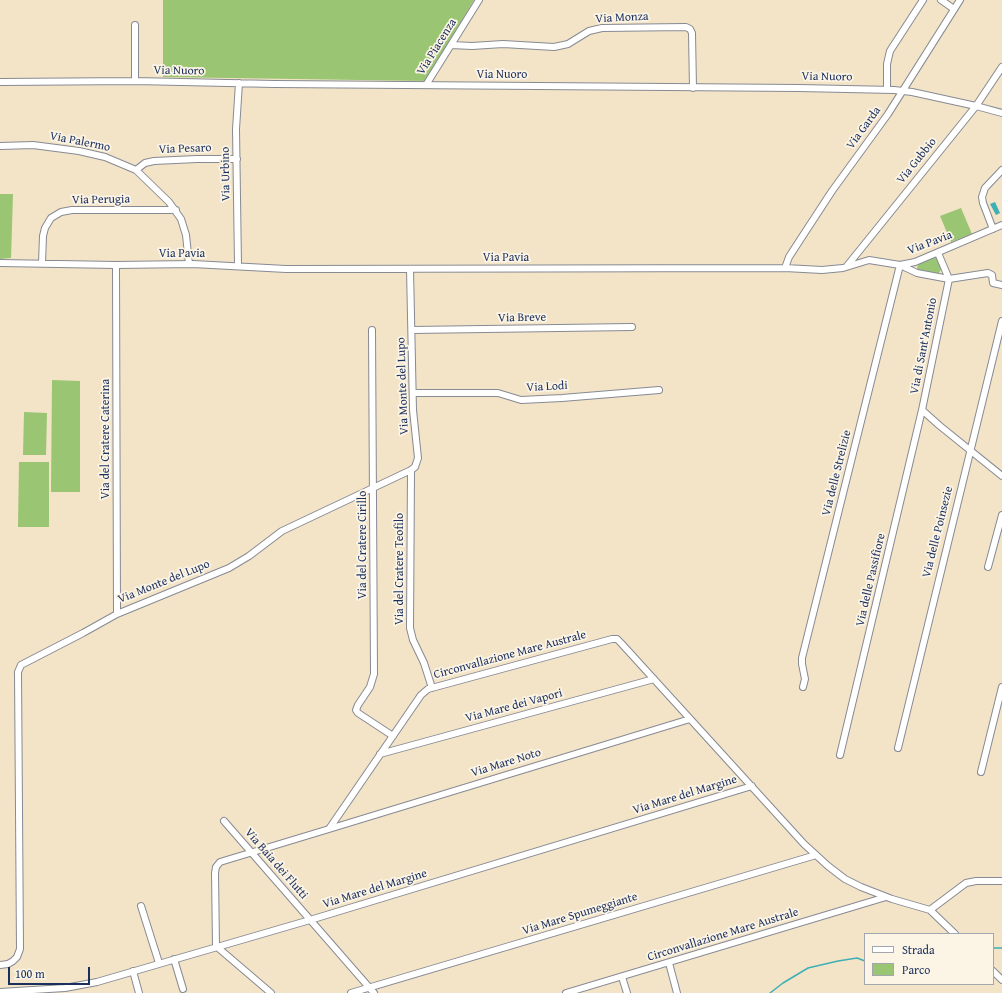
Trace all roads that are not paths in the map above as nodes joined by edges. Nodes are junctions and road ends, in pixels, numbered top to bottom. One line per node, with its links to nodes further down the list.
1 (479, 0): 7 (street, Via Piacenza)
2 (922, 0): 14 (street)
3 (941, 0): 5 (street)
4 (960, 0): 5 (street, Via Garda)
5 (954, 10): 15 (street, Via Garda)
6 (135, 25): 9 (street)
7 (451, 44): 12 (street, Via Piacenza); 13 (street, Via Monza)
8 (1002, 67): 16 (street, Via Gubbio)
9 (135, 81): 10 (street, Via Nuoro); 11 (street, Via Nuoro)
10 (0, 82)
11 (239, 83): 12 (street, Via Nuoro); 19 (street, Via Urbino)
12 (426, 85): 13 (street, Via Nuoro)
13 (693, 88): 14 (street, Via Nuoro)
14 (887, 90): 15 (street, Via Nuoro)
15 (903, 90): 16 (street, Via Nuoro); 32 (street, Via Garda)
16 (976, 106): 17 (street, Via Nuoro); 33 (street, Via Gubbio)
17 (1002, 113)
18 (0, 146): 20 (street, Via Palermo)
19 (237, 159): 20 (street, Via Pesaro); 30 (street, Via Urbino)
20 (136, 170): 22 (street, Via Palermo)
21 (1002, 170): 24 (street)
22 (176, 210): 27 (street, Via Perugia); 28 (street, Via Palermo)
23 (1002, 225): 24 (street, Via Pavia)
24 (993, 229): 25 (street, Via Pavia)
25 (938, 253): 31 (street, Via Pavia); 35 (street)
26 (0, 263): 27 (street, Via Pavia)
27 (42, 263): 29 (street, Via Pavia)
28 (189, 264): 29 (street, Via Pavia); 30 (street, Via Pavia)
29 (116, 265): 50 (street, Via del Cratere Caterina)
30 (238, 265): 34 (street, Via Pavia)
31 (900, 265): 33 (street, Via Pavia); 35 (street); 52 (street, Via delle Strelizie)
32 (785, 268): 33 (street, Via Pavia); 34 (street, Via Pavia)
33 (846, 268)
34 (410, 269): 40 (street, Via Monte del Lupo)
35 (949, 279): 36 (street); 43 (street, Via di Sant'Antonio)
36 (1002, 285)
37 (1002, 321): 44 (street, Via delle Poinsezie)
38 (632, 327): 40 (street, Via Breve)
39 (372, 330): 47 (street, Via del Cratere Cirillo)
40 (412, 330): 42 (street, Via Monte del Lupo)
41 (659, 390): 42 (street, Via Lodi)
42 (413, 392): 45 (street, Via Monte del Lupo)
43 (922, 410): 44 (street, Via di Sant'Antonio); 59 (street, Via delle Passifiore)
44 (970, 450): 46 (street, Via di Sant'Antonio); 57 (street, Via delle Poinsezie)
45 (411, 470): 47 (street, Via Monte del Lupo); 54 (street, Via del Cratere Teofilo)
46 (1002, 476)
47 (374, 487): 50 (street, Via Monte del Lupo); 56 (street, Via del Cratere Cirillo)
48 (1002, 515): 49 (street)
49 (988, 567)
50 (117, 614): 76 (street, Via Monte del Lupo)
51 (654, 680): 54 (street, Circonvallazione Mare Australe); 55 (street, Circonvallazione Mare Australe); 58 (street, Via Mare dei Vapori)
52 (803, 687)
53 (1002, 687): 60 (street)
54 (432, 688): 56 (street, Circonvallazione Mare Australe)
55 (690, 719): 61 (street, Circonvallazione Mare Australe); 63 (street, Via Mare Noto)
56 (393, 736): 58 (street, Circonvallazione Mare Australe)
57 (898, 748)
58 (380, 754): 63 (street, Circonvallazione Mare Australe)
59 (840, 755)
60 (981, 772)
61 (752, 786): 65 (street, Circonvallazione Mare Australe); 70 (street, Via Mare del Margine)
62 (224, 821): 64 (street, Via Baia dei Flutti)
63 (328, 829): 64 (street)
64 (251, 852): 70 (street, Via Baia dei Flutti); 72 (street)
65 (816, 855): 67 (street, Circonvallazione Mare Australe); 82 (street, Via Mare Spumeggiante)
66 (1002, 881): 69 (street)
67 (886, 897): 69 (street, Circonvallazione Mare Australe); 74 (street, Circonvallazione Mare Australe)
68 (141, 906): 75 (street)
69 (930, 910): 71 (street)
70 (310, 920): 72 (street, Via Mare del Margine); 82 (street, Via Baia dei Flutti)
71 (954, 933)
72 (216, 946): 73 (street, Via Mare del Margine); 86 (street)
73 (174, 959): 75 (street, Via Mare del Margine); 81 (street)
74 (669, 963): 79 (street, Circonvallazione Mare Australe); 90 (street)
75 (159, 964): 77 (street, Via Mare del Margine)
76 (0, 965)
77 (133, 971): 84 (street, Via Mare del Margine); 85 (street)
78 (994, 972): 80 (street)
79 (622, 977): 88 (street, Circonvallazione Mare Australe); 89 (street)
80 (1002, 980)
81 (183, 989)
82 (372, 990): 87 (street, Via Mare Spumeggiante)
83 (0, 992): 84 (street, Via Mare del Margine)
84 (13, 992)
85 (139, 993)
86 (271, 993)
87 (351, 993)
88 (566, 993)
89 (627, 993)
90 (677, 993)

